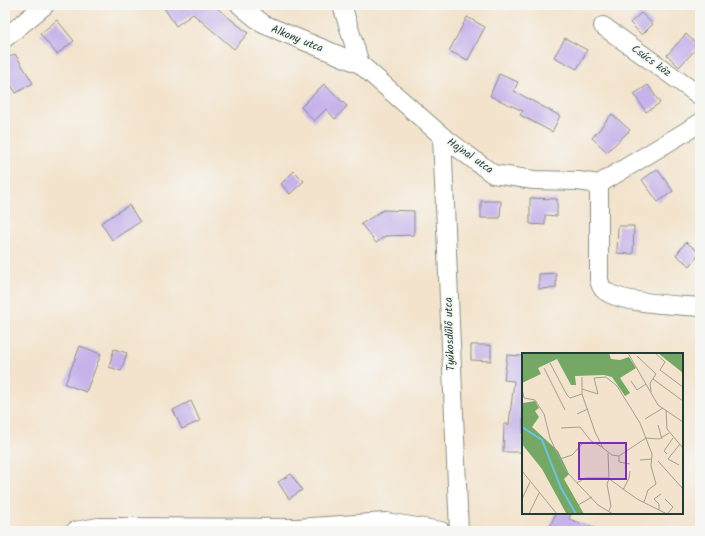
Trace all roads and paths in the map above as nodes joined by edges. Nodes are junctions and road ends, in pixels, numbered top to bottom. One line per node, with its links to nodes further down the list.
1 (45, 5): 5 (street)
2 (240, 5): 6 (street, Alkony utca)
3 (342, 5): 6 (street)
4 (603, 26): 7 (street, Csúcs köz)
5 (5, 38)
6 (360, 64): 9 (street, Hajnal utca)
7 (700, 96)
8 (700, 123): 10 (street)
9 (442, 136): 10 (street, Hajnal utca); 14 (street, Tyúkosdűlő utca)
10 (599, 184): 11 (street)
11 (700, 307)
12 (75, 531): 13 (street)
13 (441, 531)
14 (459, 531)

